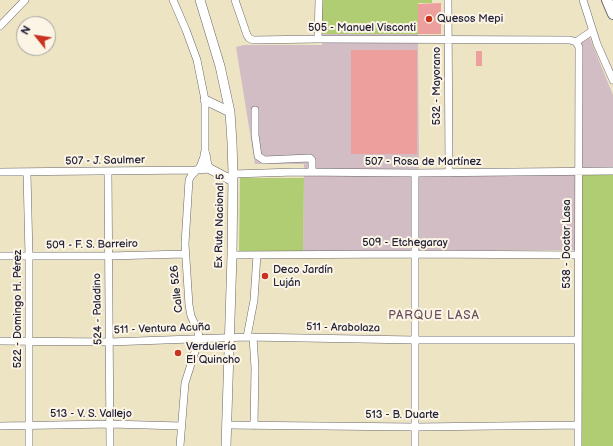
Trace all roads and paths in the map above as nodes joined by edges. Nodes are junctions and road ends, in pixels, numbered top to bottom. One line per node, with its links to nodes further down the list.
1 (24, 0): 10 (street)
2 (173, 0): 16 (street)
3 (200, 0): 18 (main road, Ex Ruta Nacional 5)
4 (235, 0): 12 (street, 505 - Manuel Visconti)
5 (319, 0): 12 (street)
6 (448, 0): 13 (street, 532 - Mayorano)
7 (583, 0): 11 (street)
8 (607, 0): 9 (highway)
9 (613, 14)
10 (0, 26)
11 (592, 31): 14 (street); 15 (street)
12 (318, 39): 13 (street, 505 - Manuel Visconti)
13 (448, 40): 14 (street, 505 - Manuel Visconti); 29 (street, 532 - Mayorano)
14 (576, 42): 26 (street, 538 - Doctor Lasa)
15 (613, 80)
16 (205, 100): 18 (main road); 19 (street)
17 (255, 110): 25 (street)
18 (230, 112): 30 (main road, Ex Ruta Nacional 5)
19 (205, 154): 20 (main road); 21 (street, Calle 526)
20 (210, 169): 21 (street, 507 - J. Saulmer); 30 (main road)
21 (196, 170): 24 (street, 507 - J. Saulmer); 31 (street, Calle 526)
22 (613, 171): 26 (street, 507 - Rosa de Martínez)
23 (0, 172): 27 (street, 507 - J. Saulmer)
24 (108, 172): 27 (street, 507 - J. Saulmer); 38 (street, 524 - Paladino)
25 (312, 172): 28 (street, 507 - Rosa de Martínez); 30 (street, 507 - Rosa de Martínez)
26 (578, 172): 29 (street, 507 - Rosa de Martínez); 35 (street, 538 - Doctor Lasa)
27 (27, 173): 37 (street, 522 - Domingo H. Pérez)
28 (415, 173): 29 (street, 507 - Rosa de Martínez); 33 (street)
29 (449, 173)
30 (233, 177): 34 (main road, Ex Ruta Nacional 5)
31 (185, 254): 38 (street, 509 - F. S. Barreiro); 41 (street, Calle 526)
32 (257, 254): 33 (street, 509 - Etchegaray); 34 (street, 509 - Etchegaray); 39 (street)
33 (415, 254): 35 (street, 509 - Etchegaray); 42 (street)
34 (232, 255): 40 (main road, Ex Ruta Nacional 5)
35 (578, 255): 43 (street, 538 - Doctor Lasa)
36 (0, 256): 37 (street, 509 - F. S. Barreiro)
37 (29, 256): 38 (street, 509 - F. S. Barreiro); 45 (street, 522 - Domingo H. Pérez)
38 (108, 256): 46 (street, 524 - Paladino)
39 (250, 337): 40 (street, 511 - Arabolaza); 42 (street, 511 - Arabolaza); 53 (street)
40 (229, 338): 41 (street, 511 - Ventura Acuña); 48 (main road, Ex Ruta Nacional 5)
41 (199, 340): 46 (street, 511 - Ventura Acuña); 52 (street)
42 (415, 340): 43 (street, 511 - Arabolaza); 54 (street)
43 (577, 340): 49 (street, 538 - Doctor Lasa)
44 (0, 341): 45 (street, 511 - Ventura Acuña)
45 (29, 341): 46 (street, 511 - Ventura Acuña); 51 (street, 522 - Domingo H. Pérez)
46 (110, 342): 47 (street, 524 - Paladino)
47 (110, 424): 51 (street, 513 - V. S. Vallejo); 52 (street, 513 - V. S. Vallejo); 56 (street, 524 - Paladino)
48 (226, 425): 53 (street, 513 - B. Duarte); 58 (main road, Ex Ruta Nacional 5)
49 (577, 425): 54 (street, 513 - B. Duarte); 60 (street, 538 - Doctor Lasa)
50 (0, 426): 51 (street, 513 - V. S. Vallejo)
51 (29, 426): 55 (street, 522 - Domingo H. Pérez)
52 (181, 426): 57 (street)
53 (254, 426): 54 (street, 513 - B. Duarte)
54 (416, 427): 59 (street)
55 (29, 446)
56 (110, 446)
57 (180, 446)
58 (226, 446)
59 (415, 446)
60 (578, 446)

